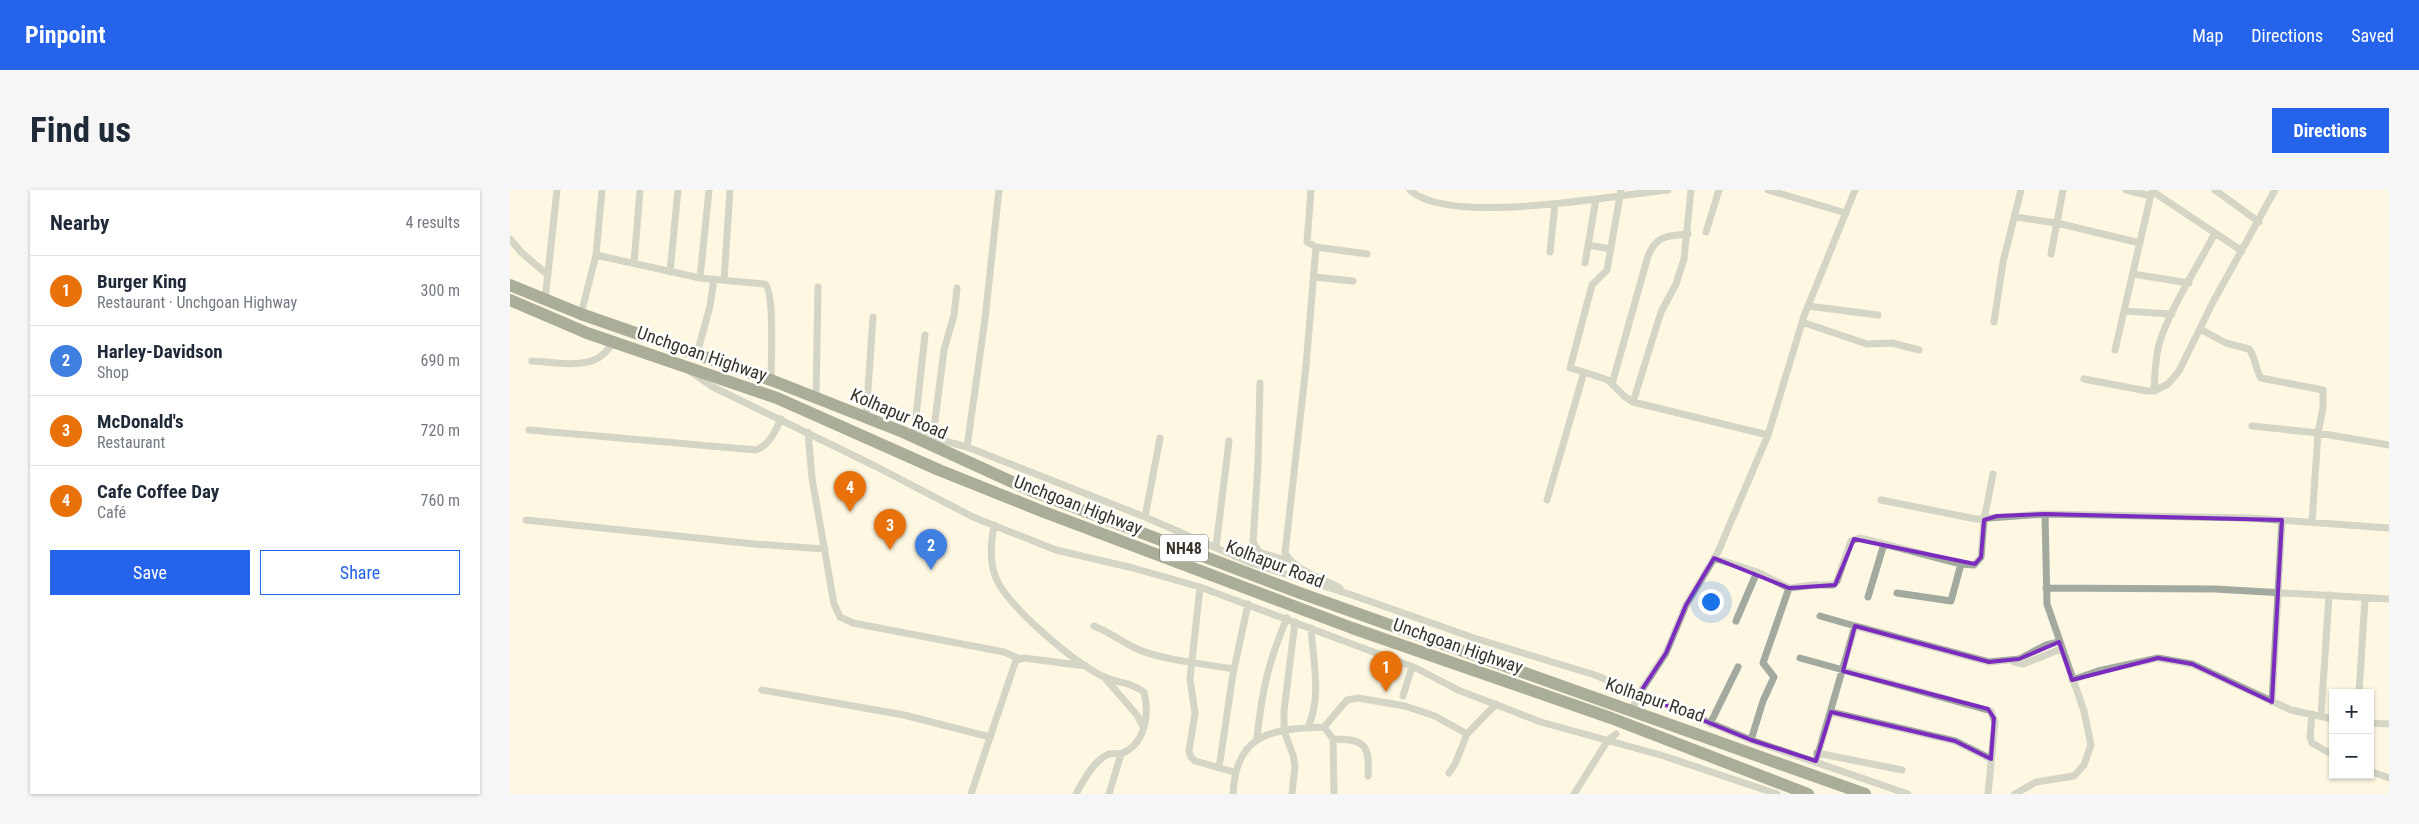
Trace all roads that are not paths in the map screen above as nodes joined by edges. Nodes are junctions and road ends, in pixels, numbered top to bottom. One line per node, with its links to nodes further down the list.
1 (556, 190): 46 (street)
2 (602, 190): 41 (street)
3 (640, 190): 42 (street)
4 (678, 190): 44 (street)
5 (709, 190): 48 (street)
6 (730, 190): 50 (street)
7 (999, 190): 94 (street)
8 (1310, 190): 35 (street)
9 (1410, 190): 24 (street)
10 (1661, 190): 11 (street); 22 (street)
11 (1668, 190)
12 (1691, 190): 31 (street)
13 (1719, 190): 29 (street)
14 (1768, 190): 25 (street)
15 (1855, 190): 25 (street)
16 (2021, 190): 26 (street)
17 (2063, 190): 27 (street)
18 (2126, 190): 21 (street)
19 (2215, 190): 28 (street)
20 (2275, 190): 28 (street)
21 (2152, 192): 30 (street); 33 (street)
22 (1621, 193): 23 (street); 36 (street)
23 (1596, 199): 24 (street); 34 (street)
24 (1555, 204): 38 (street)
25 (1846, 213): 58 (street)
26 (2015, 217): 27 (street); 65 (street)
27 (2057, 222): 33 (street); 40 (street)
28 (2259, 222): 37 (street)
29 (1706, 232)
30 (2215, 233): 37 (street); 52 (street)
31 (1688, 234): 78 (street); 81 (street)
32 (510, 239): 46 (street)
33 (2140, 243): 45 (street)
34 (1588, 245): 36 (street); 43 (street)
35 (1316, 248): 39 (street); 47 (street)
36 (1611, 249): 74 (street)
37 (2242, 251): 66 (street)
38 (1550, 252)
39 (1367, 254)
40 (2051, 254)
41 (596, 255): 42 (street); 60 (street)
42 (634, 263): 44 (street)
43 (1586, 264)
44 (670, 272): 48 (street)
45 (2133, 274): 52 (street); 59 (street)
46 (548, 275): 57 (street)
47 (1314, 277): 51 (street); 110 (street)
48 (700, 278): 49 (street)
49 (714, 279): 50 (street); 71 (street)
50 (724, 280): 76 (street)
51 (1353, 281)
52 (2189, 283): 61 (street)
53 (510, 285): 57 (highway, Kolhapur Road / NH48)
54 (818, 288): 80 (street)
55 (957, 288): 90 (street)
56 (510, 300): 68 (highway, Unchgoan Highway / NH48)
57 (545, 300): 60 (highway, Kolhapur Road / NH48)
58 (1808, 306): 62 (street); 64 (street)
59 (2124, 311): 61 (street); 70 (street)
60 (581, 314): 71 (highway, Kolhapur Road / NH48)
61 (2172, 314): 79 (street)
62 (1878, 315)
63 (874, 317): 82 (street)
64 (1802, 322): 69 (street); 89 (street)
65 (1994, 322)
66 (2200, 329): 79 (street); 88 (street)
67 (925, 334): 87 (street)
68 (614, 342): 72 (street); 73 (highway, Unchgoan Highway / NH48)
69 (1919, 350)
70 (2115, 350)
71 (697, 354): 76 (highway, Kolhapur Road / NH48)
72 (532, 361)
73 (684, 365): 83 (street); 186 (highway, Unchgoan Highway / NH48)
74 (1584, 372): 78 (street); 96 (street)
75 (2084, 379): 79 (street)
76 (772, 380): 80 (highway, Kolhapur Road / NH48)
77 (1260, 382): 110 (street)
78 (1612, 384): 81 (street)
79 (2154, 391)
80 (816, 398): 82 (highway, Kolhapur Road / NH48)
81 (1633, 402): 89 (street)
82 (866, 418): 87 (highway, Kolhapur Road / NH48)
83 (782, 420): 85 (street); 86 (street)
84 (2252, 426): 88 (street)
85 (529, 430)
86 (808, 432): 104 (street); 108 (street)
87 (908, 433): 90 (street); 187 (highway, Kolhapur Road / NH48)
88 (2318, 433): 93 (street); 103 (street)
89 (1768, 435): 109 (street)
90 (933, 436): 94 (street)
91 (1160, 438): 99 (street)
92 (1229, 441): 107 (street)
93 (2389, 445)
94 (967, 447): 99 (street)
95 (1993, 474): 101 (street)
96 (1546, 500)
97 (1881, 500): 101 (street)
98 (2045, 514): 101 (street); 102 (street); 115 (street)
99 (1146, 517): 107 (street)
100 (526, 520): 108 (street)
101 (1984, 520): 111 (street)
102 (2282, 520): 103 (street); 116 (street)
103 (2312, 522): 105 (street)
104 (994, 526): 113 (street); 135 (street)
105 (2389, 528)
106 (1884, 544): 111 (street); 114 (street); 120 (street)
107 (1216, 547): 118 (street)
108 (825, 549): 132 (street)
109 (1714, 558): 112 (street); 144 (street)
110 (1289, 561): 118 (street)
111 (1961, 564): 117 (street)
112 (1757, 572): 114 (street); 126 (street)
113 (1200, 587): 123 (street); 134 (street)
114 (1789, 588): 166 (street)
115 (2046, 588): 116 (street); 131 (street)
116 (2278, 592): 119 (street); 146 (street)
117 (1897, 593)
118 (1352, 595): 144 (street)
119 (2329, 595): 121 (street); 151 (street)
120 (1868, 597)
121 (2365, 599): 122 (street); 142 (street)
122 (2389, 599)
123 (1248, 604): 125 (street); 138 (street)
124 (1820, 616): 129 (street)
125 (1287, 618): 127 (street); 163 (street)
126 (1736, 621)
127 (1295, 622): 130 (street); 159 (street)
128 (1094, 626): 134 (street)
129 (1855, 626): 131 (street); 139 (street)
130 (1311, 628): 136 (street); 156 (street)
131 (2060, 645): 141 (street)
132 (1018, 658): 135 (street); 162 (street)
133 (1800, 658): 139 (street)
134 (1192, 661): 138 (street); 171 (street)
135 (1087, 666): 140 (street)
136 (1412, 667): 145 (street); 147 (street)
137 (1738, 667): 154 (street)
138 (1234, 669): 171 (street)
139 (1843, 671): 149 (street); 170 (street)
140 (1103, 676): 158 (street); 158 (street)
141 (2072, 680): 146 (street); 190 (street)
142 (2359, 689)
143 (762, 690): 162 (street)
144 (1639, 694): 148 (street); 154 (street)
145 (1404, 696)
146 (2272, 702): 150 (street)
147 (1496, 704): 160 (street); 165 (street)
148 (1633, 707)
149 (1831, 712): 169 (street); 170 (street)
150 (2312, 714): 151 (street); 167 (street)
151 (2321, 716): 152 (street)
152 (2329, 718)
153 (2374, 723): 155 (street)
154 (1710, 724): 166 (street)
155 (2389, 724)
156 (1308, 727): 157 (street); 159 (street)
157 (1324, 727): 160 (street); 164 (street)
158 (1144, 728): 168 (street)
159 (1284, 731): 163 (street); 182 (street)
160 (1467, 734): 175 (street)
161 (1616, 734): 165 (street)
162 (990, 736): 178 (street)
163 (1257, 738): 173 (street)
164 (1333, 739): 176 (street); 183 (street)
165 (1608, 740): 184 (street); 185 (street)
166 (1751, 740): 169 (street)
167 (2329, 753)
168 (1121, 754): 179 (street); 180 (street)
169 (1817, 757): 172 (street); 188 (street)
170 (1991, 759): 189 (street)
171 (1219, 768): 173 (street)
172 (1902, 770)
173 (1234, 772): 181 (street)
174 (2374, 772): 177 (street)
175 (1449, 773)
176 (1368, 776)
177 (2389, 778)
178 (971, 794)
179 (1076, 794)
180 (1109, 794)
181 (1233, 794)
182 (1292, 794)
183 (1334, 794)
184 (1574, 794)
185 (1777, 794)
186 (1808, 794)
187 (1865, 794)
188 (1908, 794)
189 (1988, 794)
190 (2015, 794)

